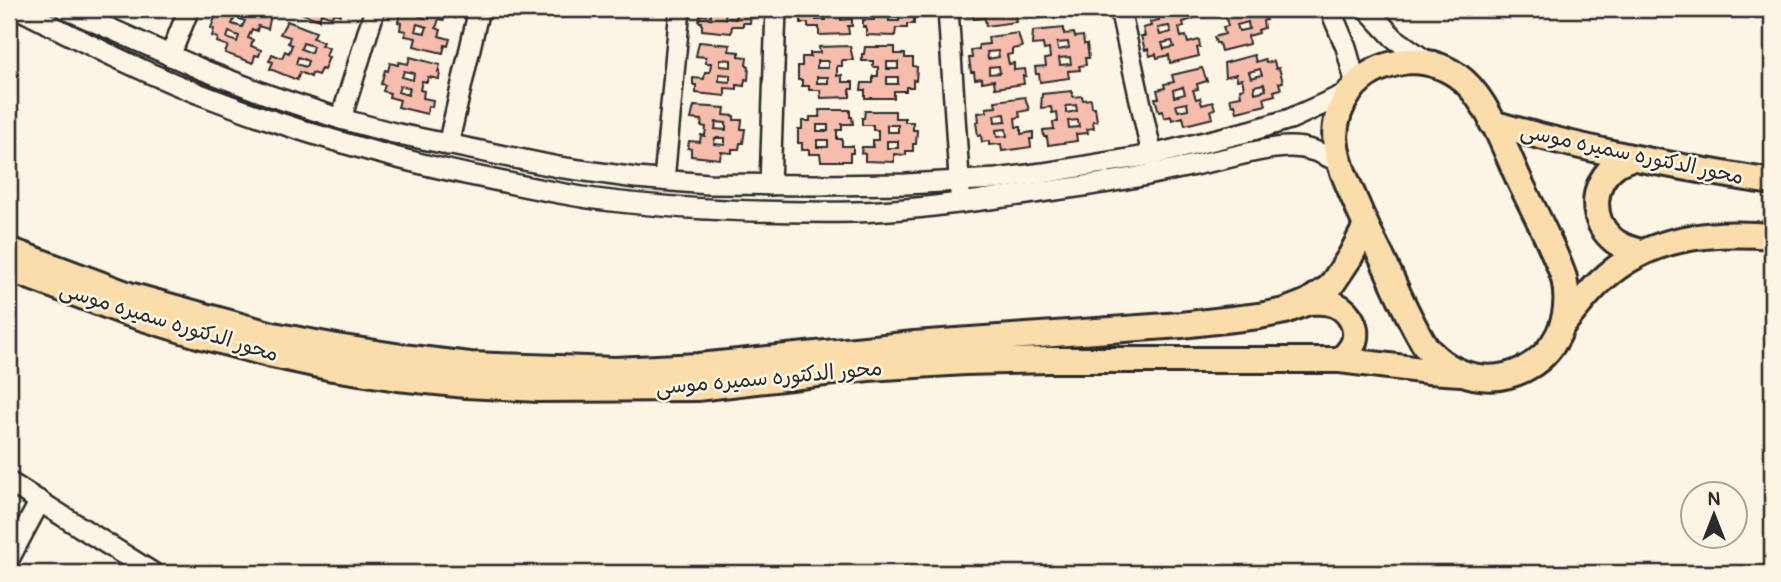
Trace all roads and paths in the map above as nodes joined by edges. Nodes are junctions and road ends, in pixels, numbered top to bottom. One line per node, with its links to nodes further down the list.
1 (19, 9): 26 (street)
2 (66, 9): 12 (street)
3 (189, 9): 12 (street)
4 (375, 9): 15 (street)
5 (479, 9): 17 (street)
6 (680, 9): 22 (street)
7 (776, 9): 25 (street)
8 (948, 9): 23 (street)
9 (1120, 9): 18 (street)
10 (1330, 9): 14 (street)
11 (1367, 9): 13 (street)
12 (170, 56): 15 (street)
13 (1429, 63): 14 (main road); 16 (main road)
14 (1353, 88): 18 (street); 20 (main road)
15 (341, 119): 17 (street)
16 (1492, 122): 19 (main road, محور الدكتوره سميره موسى); 34 (main road)
17 (448, 145): 21 (street)
18 (1152, 155): 23 (street)
19 (1631, 158): 24 (main road, محور الدكتوره سميره موسى); 31 (main road)
20 (1339, 162): 27 (street); 28 (main road)
21 (558, 167): 22 (street); 26 (street)
22 (664, 180): 25 (street)
23 (959, 180): 25 (street); 27 (street)
24 (1772, 182)
25 (770, 185)
26 (553, 193): 27 (street)
27 (960, 203)
28 (1366, 226): 33 (main road, محور الدكتوره سميره موسى); 36 (main road)
29 (1772, 236): 31 (main road)
30 (9, 250): 33 (main road, محور الدكتوره سميره موسى)
31 (1641, 252): 34 (main road)
32 (9, 269): 35 (main road, محور الدكتوره سميره موسى)
33 (1308, 302): 35 (main road)
34 (1564, 323): 36 (main road, محور الدكتوره سميره موسى)
35 (1340, 360): 36 (main road, محور الدكتوره سميره موسى)
36 (1461, 373)
37 (9, 482): 38 (street)
38 (40, 501): 39 (street); 40 (street)
39 (9, 559)
40 (153, 573)

